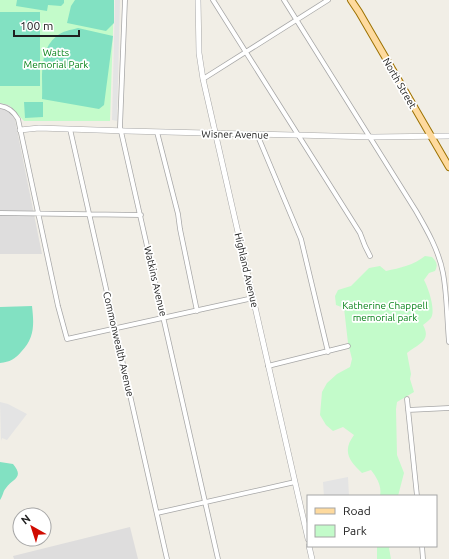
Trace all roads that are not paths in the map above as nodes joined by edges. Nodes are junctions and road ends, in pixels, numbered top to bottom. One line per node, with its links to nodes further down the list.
1 (125, 0): 13 (street, Watkins Avenue)
2 (198, 0): 9 (street, Highland Avenue)
3 (213, 0): 8 (street)
4 (284, 0): 7 (street)
5 (328, 0): 7 (street)
6 (350, 0): 19 (main road, North Street)
7 (296, 20): 8 (street); 18 (street)
8 (246, 52): 9 (street); 17 (street)
9 (203, 79): 15 (street, Highland Avenue)
10 (0, 106): 11 (street)
11 (20, 130): 12 (street, Wisner Avenue); 23 (street)
12 (70, 130): 13 (street, Wisner Avenue); 24 (street, Commonwealth Avenue)
13 (122, 131): 14 (street, Wisner Avenue); 25 (street, Watkins Avenue)
14 (157, 132): 15 (street, Wisner Avenue); 28 (street)
15 (215, 133): 16 (street, Wisner Avenue); 27 (street, Highland Avenue)
16 (256, 134): 17 (street, Wisner Avenue); 33 (street)
17 (298, 135): 18 (street, Wisner Avenue); 26 (street)
18 (370, 136): 19 (street, Wisner Avenue); 31 (street)
19 (431, 136): 20 (street, Wisner Avenue); 21 (main road, North Street)
20 (449, 136)
21 (449, 167)
22 (0, 213): 23 (street)
23 (38, 214): 24 (street); 30 (street)
24 (89, 215): 25 (street); 30 (street, Commonwealth Avenue)
25 (141, 216): 29 (street, Watkins Avenue)
26 (370, 256)
27 (253, 298): 28 (street); 34 (street, Highland Avenue)
28 (197, 311): 29 (street)
29 (164, 318): 30 (street); 40 (street, Watkins Avenue)
30 (115, 329): 41 (street, Commonwealth Avenue)
31 (449, 342)
32 (348, 346): 33 (street)
33 (328, 352): 34 (street)
34 (268, 366): 38 (street, Highland Avenue)
35 (407, 399): 37 (street)
36 (449, 408): 37 (street)
37 (408, 410): 39 (street)
38 (295, 482): 40 (street); 42 (street, Highland Avenue)
39 (417, 495)
40 (206, 503): 41 (street); 46 (street, Watkins Avenue)
41 (157, 513): 45 (street, Commonwealth Avenue)
42 (307, 535)
43 (309, 547): 47 (street)
44 (422, 547): 48 (street)
45 (167, 559)
46 (218, 559)
47 (312, 559)
48 (423, 559)

